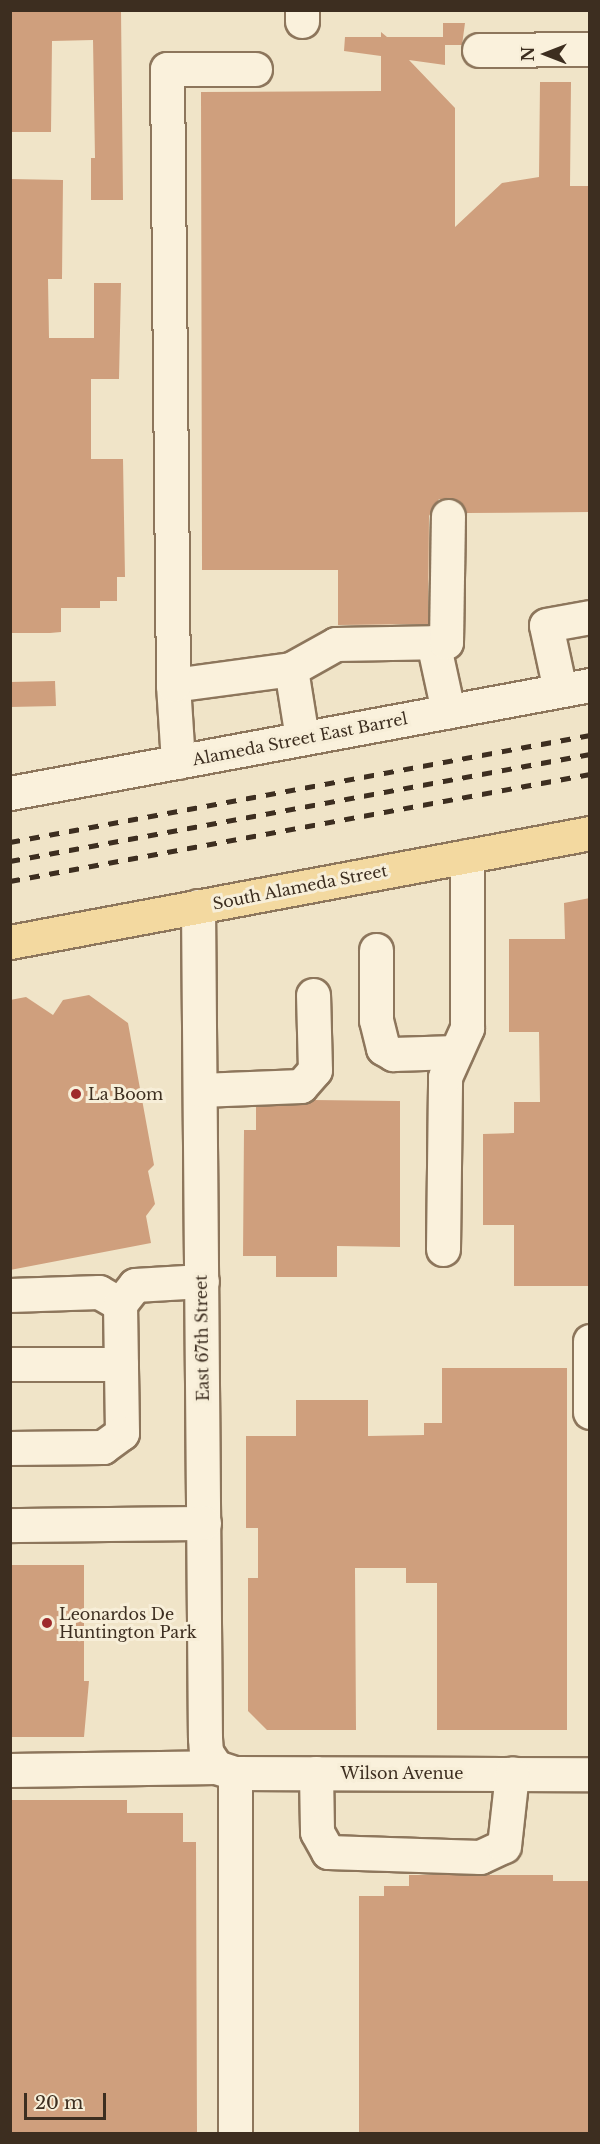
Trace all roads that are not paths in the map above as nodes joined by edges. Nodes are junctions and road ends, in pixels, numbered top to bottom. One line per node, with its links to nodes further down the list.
1 (590, 49): 2 (street)
2 (479, 50)
3 (255, 69): 8 (street)
4 (448, 516): 6 (street)
5 (590, 617): 9 (street)
6 (433, 642): 7 (street); 10 (street)
7 (291, 669): 8 (street); 11 (street)
8 (172, 685): 12 (street)
9 (575, 687): 10 (street, Alameda Street East Barrel)
10 (448, 711): 11 (street, Alameda Street East Barrel)
11 (302, 738): 12 (street, Alameda Street East Barrel)
12 (178, 762): 13 (street, Alameda Street East Barrel)
13 (10, 793)
14 (590, 833): 15 (main road, South Alameda Street)
15 (467, 856): 16 (main road, South Alameda Street); 20 (street)
16 (198, 906): 17 (main road, South Alameda Street); 21 (street, East 67th Street)
17 (10, 942)
18 (375, 950): 20 (street)
19 (313, 995): 21 (street)
20 (456, 1052): 22 (street)
21 (200, 1090): 23 (street, East 67th Street)
22 (443, 1250)
23 (202, 1281): 25 (street); 31 (street, East 67th Street)
24 (10, 1296): 25 (street)
25 (120, 1304): 28 (street)
26 (590, 1341): 29 (street)
27 (10, 1364): 28 (street)
28 (121, 1364): 30 (street)
29 (590, 1412)
30 (10, 1448)
31 (204, 1523): 32 (street); 34 (street, East 67th Street)
32 (10, 1525)
33 (10, 1770): 34 (street, Wilson Avenue)
34 (226, 1770): 35 (street, Wilson Avenue); 38 (street)
35 (316, 1773): 36 (street, Wilson Avenue); 36 (street)
36 (512, 1773): 37 (street, Wilson Avenue)
37 (590, 1773)
38 (236, 2133)

